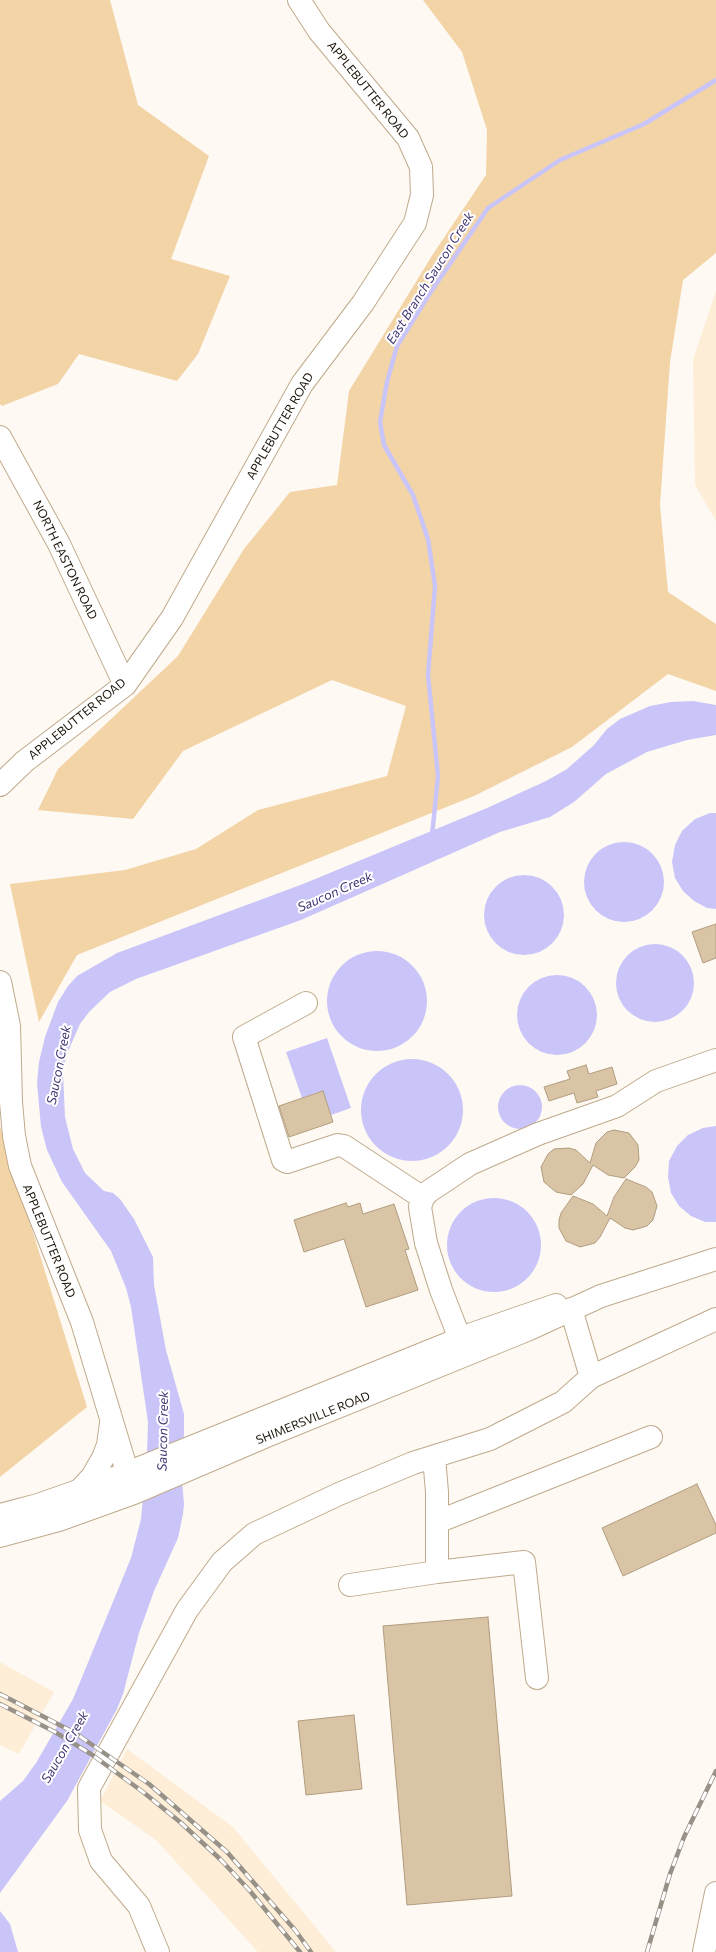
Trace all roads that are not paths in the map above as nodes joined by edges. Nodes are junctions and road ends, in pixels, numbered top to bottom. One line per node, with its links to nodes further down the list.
1 (299, 0): 3 (street, APPLEBUTTER ROAD)
2 (0, 437): 3 (street, NORTH EASTON ROAD)
3 (125, 685): 4 (street, APPLEBUTTER ROAD)
4 (0, 785)
5 (0, 982): 8 (street, APPLEBUTTER ROAD)
6 (306, 1002): 9 (street)
7 (716, 1060): 9 (street)
8 (5, 1101): 16 (street, APPLEBUTTER ROAD)
9 (423, 1198): 14 (street)
10 (716, 1259): 11 (street, SHIMERSVILLE ROAD)
11 (621, 1288): 12 (street, SHIMERSVILLE ROAD); 14 (street, SHIMERSVILLE ROAD)
12 (571, 1309): 15 (street); 19 (street, SHIMERSVILLE ROAD)
13 (716, 1319): 15 (street)
14 (460, 1339): 19 (street, SHIMERSVILLE ROAD)
15 (591, 1377): 18 (street)
16 (111, 1416): 19 (street, APPLEBUTTER ROAD); 20 (street)
17 (651, 1437): 22 (street)
18 (434, 1457): 22 (street); 28 (street)
19 (126, 1482): 20 (street, SHIMERSVILLE ROAD); 23 (street, SHIMERSVILLE ROAD)
20 (78, 1491): 21 (street, SHIMERSVILLE ROAD)
21 (0, 1515)
22 (437, 1522): 24 (street)
23 (0, 1536)
24 (437, 1572): 25 (street); 26 (street)
25 (350, 1586)
26 (537, 1678)
27 (716, 1894): 29 (street)
28 (158, 1952)
29 (704, 1952)

